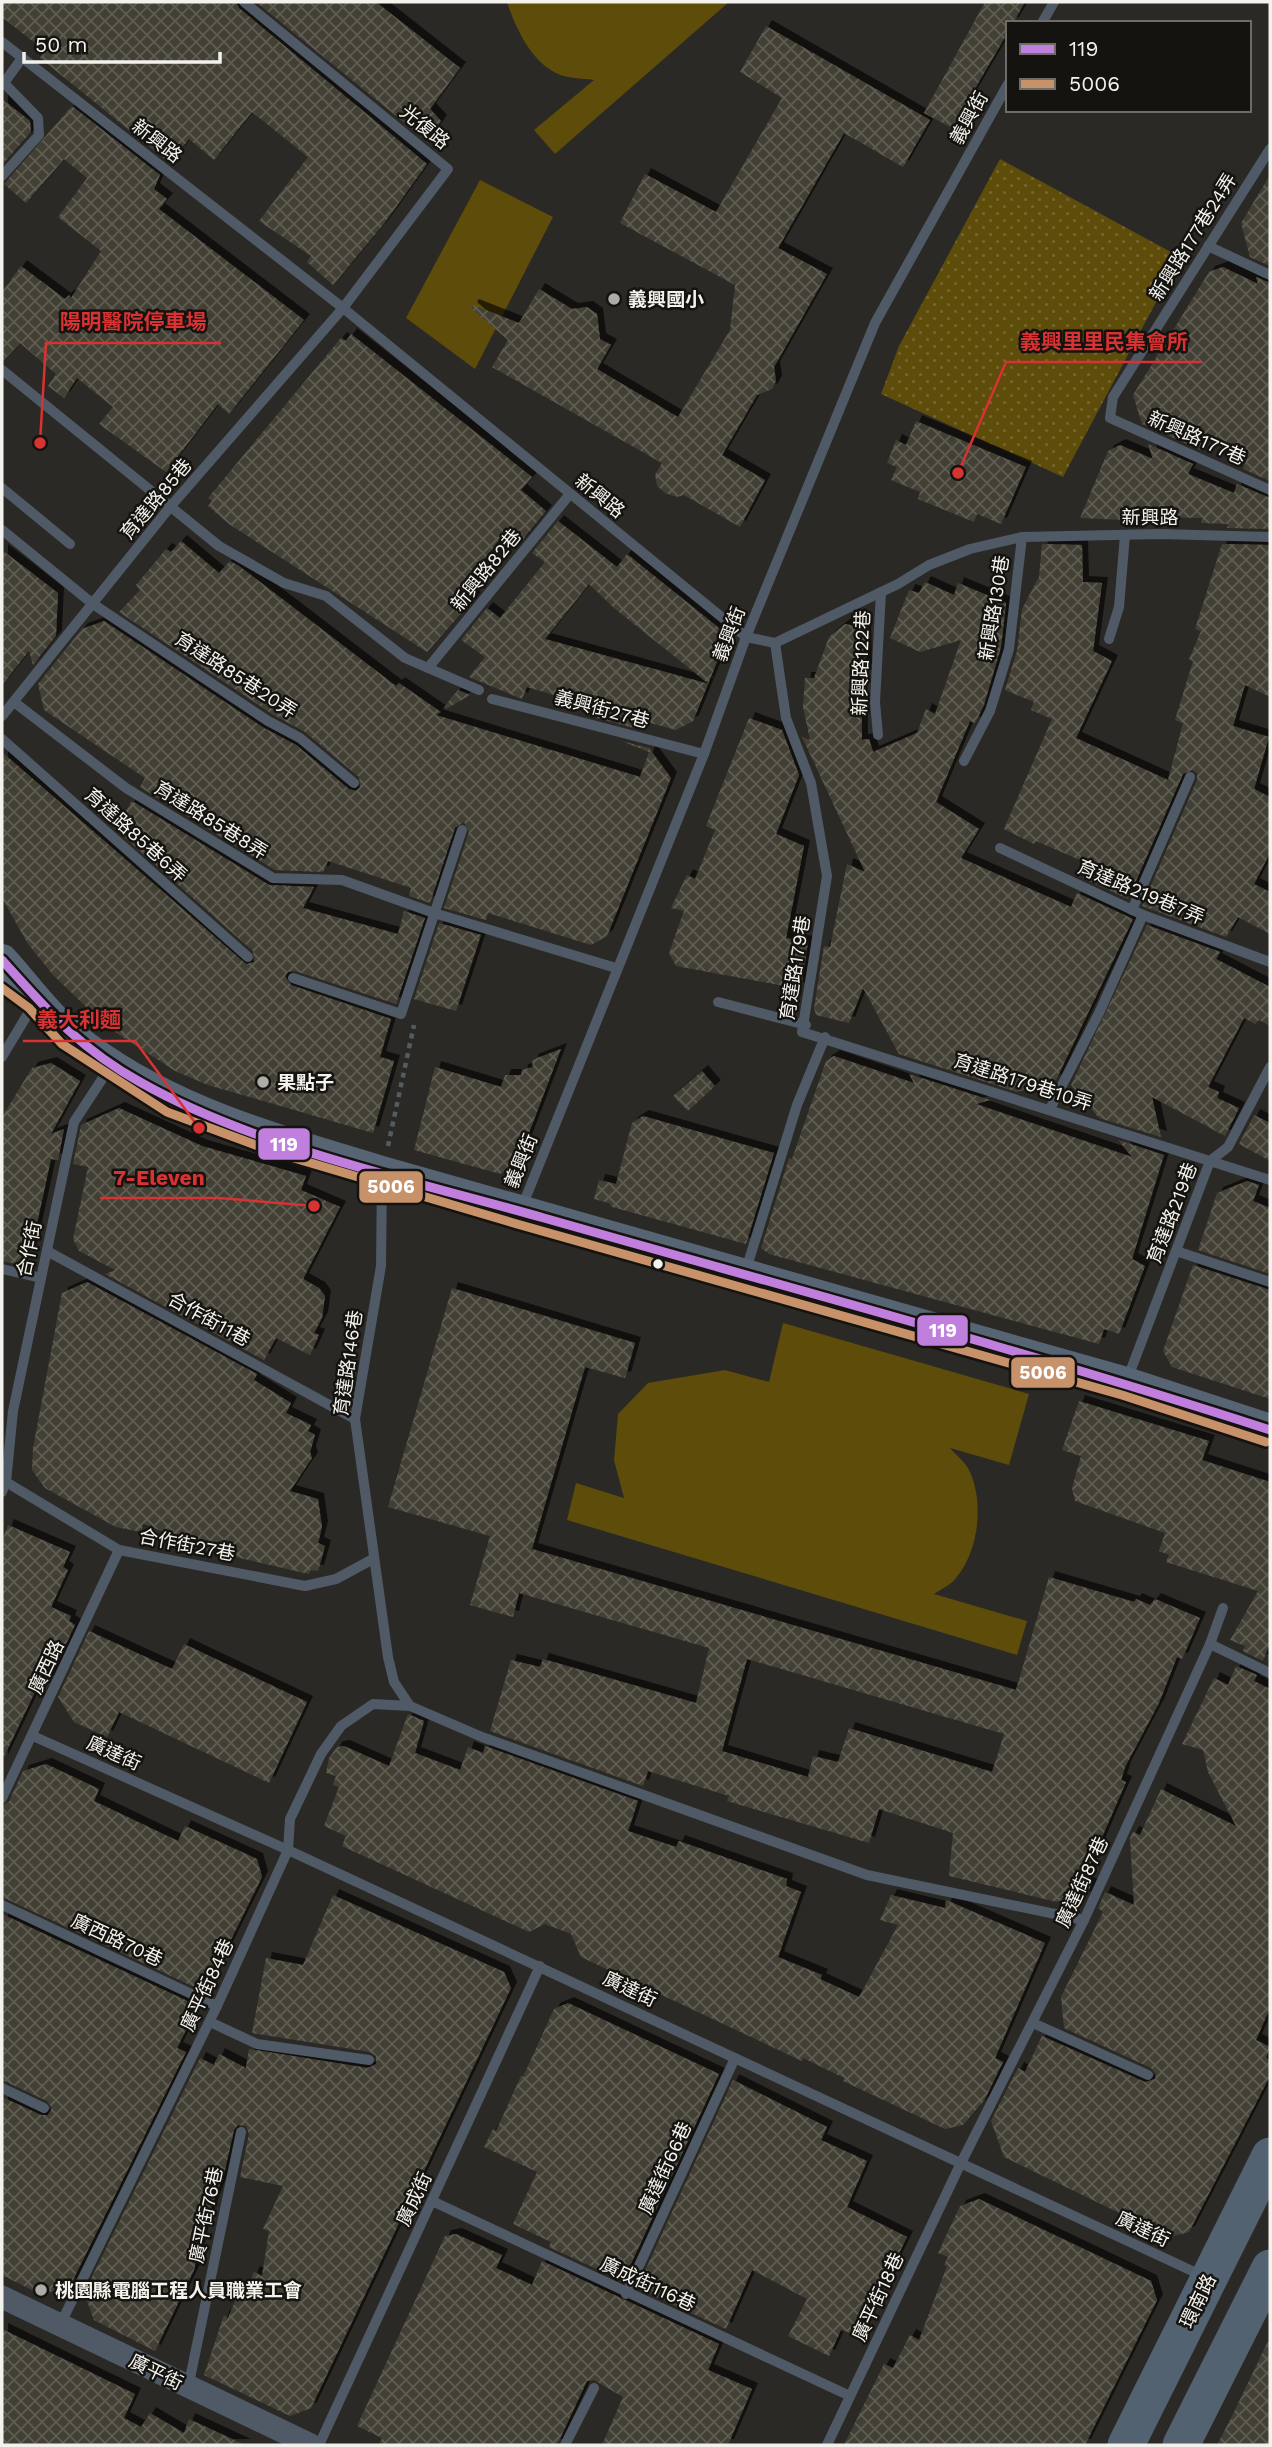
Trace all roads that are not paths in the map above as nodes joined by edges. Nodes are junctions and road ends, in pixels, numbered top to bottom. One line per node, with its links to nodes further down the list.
1 (243, 2): 11 (lane, 光復路)
2 (1054, 2): 3 (lane)
3 (1043, 21)
4 (2, 42): 5 (lane, 新興路)
5 (22, 58): 8 (lane); 11 (lane, 新興路)
6 (1006, 88): 25 (lane, 義興街)
7 (1270, 149): 9 (lane, 新興路177巷24弄)
8 (2, 176)
9 (1208, 246): 10 (lane); 13 (lane, 新興路177巷24弄)
10 (1270, 275)
11 (343, 308): 16 (lane, 新興路); 17 (lane, 育達路85巷)
12 (2, 370): 17 (lane)
13 (1110, 418): 15 (lane, 新興路177巷)
14 (2, 488): 22 (lane)
15 (1270, 490)
16 (570, 494): 25 (lane, 新興路); 28 (lane, 新興路82巷)
17 (170, 507): 24 (lane, 育達路85巷); 28 (lane)
18 (2, 530): 24 (lane, 育達路85巷20弄)
19 (1125, 535): 20 (lane, 新興路); 21 (lane, 新興路); 26 (lane)
20 (1022, 537): 23 (lane, 新興路); 36 (lane, 新興路130巷)
21 (1270, 537)
22 (70, 544)
23 (881, 592): 27 (lane, 新興路); 33 (lane, 新興路122巷)
24 (93, 604): 31 (lane, 育達路85巷); 38 (lane, 育達路85巷20弄)
25 (746, 637): 27 (lane, 新興路); 35 (lane, 義興街)
26 (1109, 639)
27 (775, 643): 51 (lane, 育達路179巷)
28 (428, 668): 29 (lane)
29 (479, 690)
30 (492, 699): 35 (lane, 義興街27巷)
31 (14, 702): 32 (lane, 育達路85巷); 41 (lane, 育達路85巷8弄)
32 (2, 716)
33 (878, 735)
34 (2, 739): 43 (lane, 育達路85巷6弄)
35 (704, 754): 46 (lane, 義興街)
36 (964, 761)
37 (1190, 777): 42 (lane)
38 (354, 783)
39 (462, 831): 41 (lane)
40 (1000, 848): 42 (lane, 育達路219巷7弄)
41 (434, 912): 46 (lane, 育達路85巷8弄); 48 (lane)
42 (1138, 912): 45 (lane, 育達路219巷7弄); 56 (lane)
43 (248, 957)
44 (2, 960): 49 (street)
45 (1270, 962)
46 (616, 968): 60 (lane, 義興街)
47 (2, 973): 49 (street)
48 (293, 978)
49 (37, 999): 53 (lane); 54 (street)
50 (718, 1002): 51 (lane)
51 (806, 1025): 52 (lane, 育達路179巷)
52 (825, 1037): 56 (lane, 育達路179巷10弄); 64 (lane)
53 (2, 1057)
54 (112, 1065): 58 (street); 61 (lane, 合作街)
55 (1270, 1067): 57 (lane, 育達路219巷)
56 (1050, 1109): 57 (lane, 育達路179巷10弄)
57 (1210, 1161): 59 (lane, 育達路179巷10弄); 62 (lane, 育達路219巷)
58 (382, 1172): 60 (street); 69 (lane, 育達路146巷)
59 (1270, 1180)
60 (520, 1212): 64 (street)
61 (47, 1251): 65 (lane, 合作街); 69 (lane, 合作街11巷)
62 (1176, 1251): 66 (lane); 67 (lane, 育達路219巷)
63 (2, 1269): 65 (lane)
64 (744, 1275): 67 (street)
65 (41, 1278): 68 (lane, 合作街)
66 (1270, 1282)
67 (1126, 1383): 70 (street)
68 (7, 1411): 71 (lane, 合作街)
69 (355, 1419): 73 (lane, 育達路146巷)
70 (1270, 1430)
71 (4, 1487): 72 (lane, 合作街27巷)
72 (119, 1550): 73 (lane, 合作街27巷); 78 (lane, 廣西路)
73 (373, 1559): 77 (lane, 育達路146巷)
74 (1223, 1608): 75 (lane, 廣達街87巷)
75 (1210, 1644): 76 (lane); 82 (lane, 廣達街87巷)
76 (1270, 1673)
77 (410, 1706): 80 (lane, 廣平街84巷); 82 (lane)
78 (33, 1736): 79 (lane, 廣西路); 80 (lane, 廣達街)
79 (2, 1798)
80 (288, 1850): 83 (lane, 廣達街); 84 (lane, 廣平街84巷)
81 (2, 1905): 84 (lane, 廣西路70巷)
82 (1084, 1920): 86 (lane, 廣達街87巷)
83 (540, 1966): 87 (lane, 廣達街); 95 (lane, 廣成街)
84 (217, 2006): 85 (lane, 廣平街84巷)
85 (210, 2022): 88 (lane); 100 (lane, 廣平街84巷)
86 (1032, 2023): 89 (lane); 94 (lane, 廣達街87巷)
87 (735, 2058): 94 (lane, 廣達街); 98 (lane, 廣達街66巷)
88 (369, 2060)
89 (1148, 2076)
90 (2, 2088): 91 (lane)
91 (44, 2108)
92 (242, 2132): 101 (lane, 廣平街76巷)
93 (1270, 2156): 97 (main road, 環南路)
94 (960, 2165): 97 (lane, 廣達街); 103 (lane, 廣平街18巷)
95 (432, 2201): 98 (lane, 廣成街116巷); 105 (lane, 廣成街)
96 (1270, 2268): 109 (main road)
97 (1209, 2279): 108 (main road, 環南路)
98 (626, 2294): 103 (lane, 廣成街116巷)
99 (2, 2297): 100 (street, 廣平街)
100 (60, 2325): 101 (street, 廣平街)
101 (188, 2388): 104 (street, 廣平街)
102 (594, 2388): 106 (lane)
103 (850, 2396): 107 (lane, 廣平街18巷)
104 (311, 2445)
105 (319, 2445)
106 (565, 2445)
107 (827, 2445)
108 (1126, 2445)
109 (1181, 2445)

